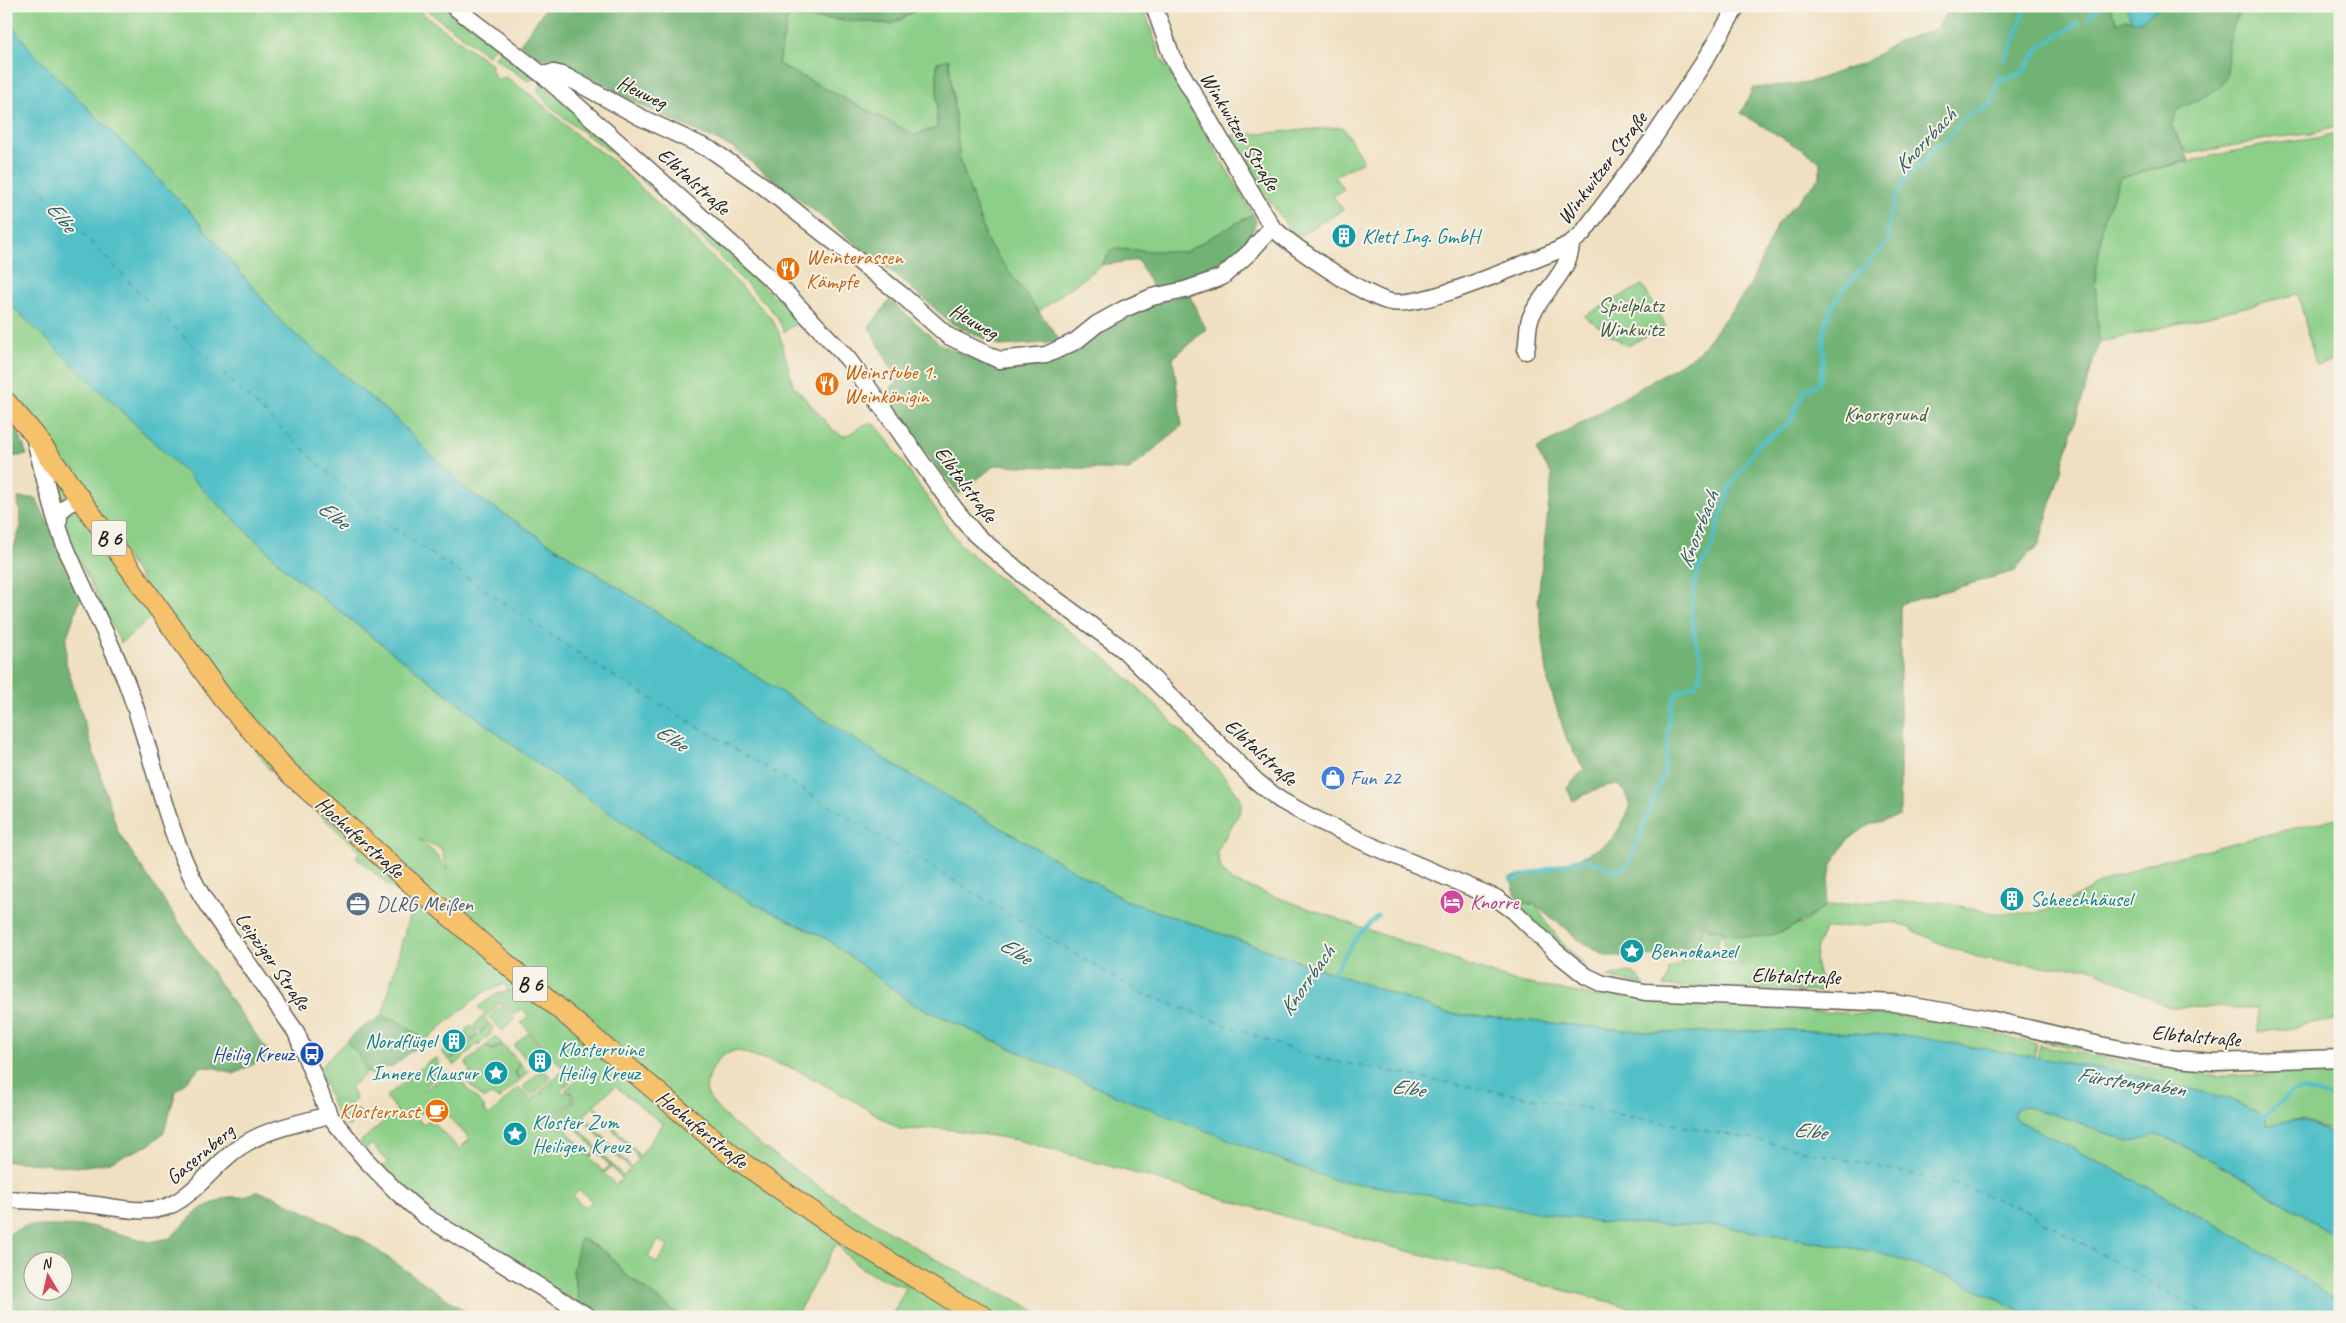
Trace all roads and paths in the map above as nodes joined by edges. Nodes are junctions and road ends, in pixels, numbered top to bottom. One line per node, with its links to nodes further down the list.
1 (453, 6): 4 (street, Elbtalstraße)
2 (1154, 6): 5 (street, Winkwitzer Straße)
3 (1738, 6): 6 (street, Winkwitzer Straße)
4 (544, 76): 5 (street, Heuweg); 12 (street, Elbtalstraße)
5 (1272, 226): 6 (street, Winkwitzer Straße)
6 (1571, 244): 7 (street)
7 (1526, 351)
8 (6, 402): 9 (main road, B 6)
9 (33, 433): 10 (main road, B 6); 11 (street, Leipziger Straße)
10 (79, 496): 11 (street); 16 (main road, Hochuferstraße / B 6)
11 (58, 526): 13 (street, Leipziger Straße)
12 (2340, 1058)
13 (330, 1115): 14 (street, Gasernberg); 15 (street, Leipziger Straße)
14 (6, 1199)
15 (589, 1317)
16 (984, 1317)

